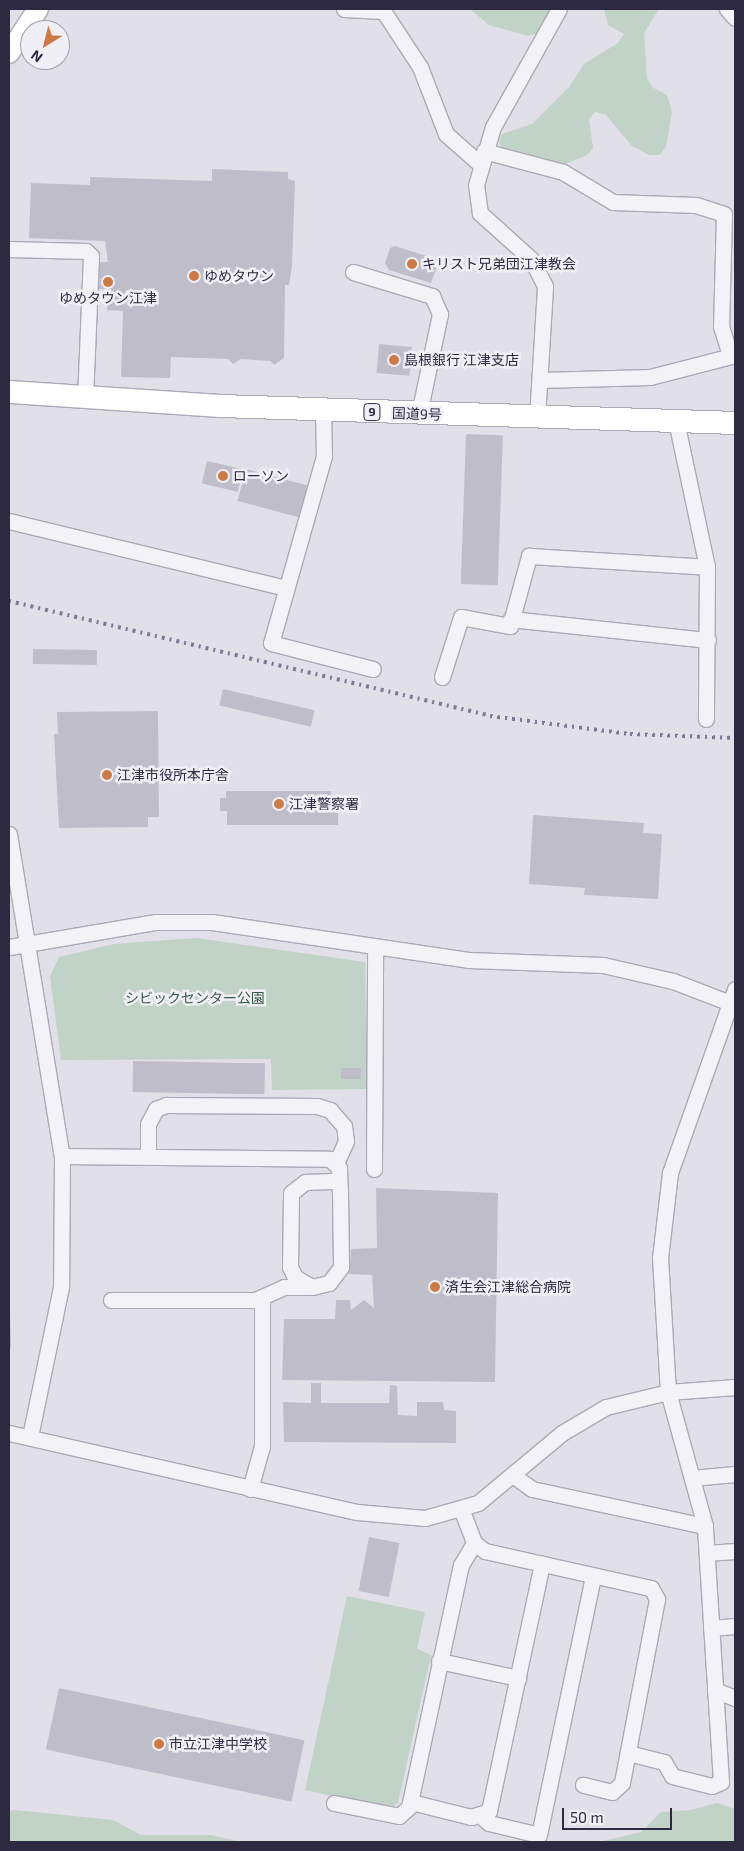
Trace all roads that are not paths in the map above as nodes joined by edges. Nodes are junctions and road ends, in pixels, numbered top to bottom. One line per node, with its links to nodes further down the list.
1 (38, 9): 7 (main road)
2 (344, 9): 5 (street)
3 (559, 9): 8 (street)
4 (727, 9): 6 (street)
5 (383, 10): 8 (street)
6 (735, 18)
7 (9, 53)
8 (482, 158): 11 (street); 12 (street)
9 (9, 249): 14 (street)
10 (352, 272): 16 (street)
11 (733, 356): 12 (street)
12 (540, 380): 17 (street)
13 (9, 392): 14 (highway, 国道9号 / 9)
14 (85, 398): 15 (highway, 国道9号 / 9)
15 (323, 410): 16 (highway, 国道9号 / 9); 22 (street)
16 (419, 414): 17 (highway, 国道9号 / 9)
17 (537, 418): 18 (highway, 国道9号 / 9)
18 (676, 421): 19 (highway, 国道9号 / 9); 21 (street)
19 (735, 423)
20 (9, 521): 22 (street)
21 (707, 568): 23 (street); 24 (street)
22 (286, 588): 25 (street)
23 (511, 619): 24 (street); 26 (street)
24 (708, 640): 27 (street)
25 (373, 669)
26 (442, 677)
27 (706, 719)
28 (9, 834): 29 (street)
29 (24, 943): 30 (street); 31 (street); 33 (street)
30 (9, 946)
31 (374, 948): 32 (street); 36 (street)
32 (733, 999): 42 (street)
33 (62, 1156): 34 (street); 44 (street)
34 (148, 1156): 35 (street); 35 (street)
35 (336, 1163): 37 (street)
36 (374, 1169)
37 (339, 1182): 38 (street); 39 (street)
38 (290, 1267): 39 (street); 40 (street)
39 (312, 1287): 40 (street)
40 (262, 1297): 48 (street)
41 (735, 1387): 42 (street)
42 (668, 1392): 46 (street); 47 (street)
43 (9, 1433): 44 (street)
44 (30, 1437): 48 (street)
45 (735, 1474): 47 (street)
46 (514, 1476): 49 (street); 50 (street)
47 (692, 1478): 50 (street)
48 (250, 1489): 49 (street)
49 (462, 1510): 51 (street)
50 (705, 1526): 53 (street)
51 (474, 1543): 54 (street); 58 (street)
52 (735, 1551): 53 (street)
53 (707, 1553): 57 (street)
54 (542, 1564): 55 (street); 59 (street)
55 (593, 1576): 62 (street); 66 (street)
56 (735, 1626): 57 (street)
57 (711, 1628): 60 (street)
58 (439, 1661): 59 (street); 64 (street)
59 (518, 1678): 66 (street)
60 (715, 1690): 61 (street); 62 (street)
61 (735, 1698)
62 (628, 1753): 63 (street)
63 (583, 1785)
64 (411, 1802): 65 (street); 66 (street)
65 (334, 1803)
66 (482, 1817)

